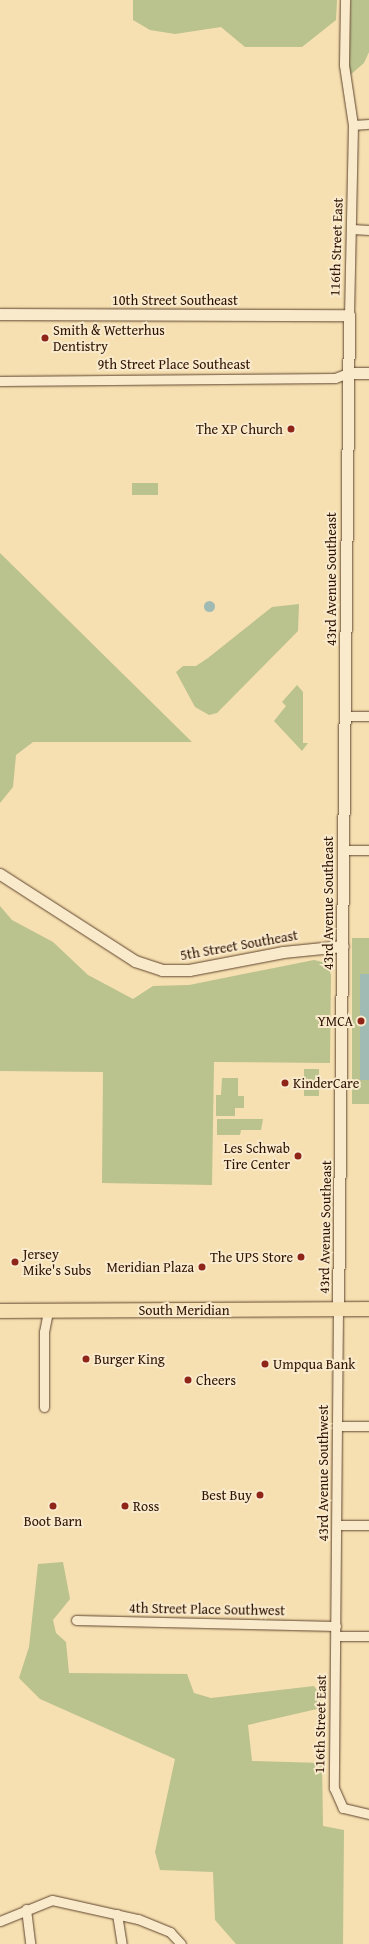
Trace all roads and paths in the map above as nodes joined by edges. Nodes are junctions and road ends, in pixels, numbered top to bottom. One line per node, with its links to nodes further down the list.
1 (345, 0): 3 (street, 116th Street East)
2 (369, 124): 3 (street)
3 (353, 125): 4 (street, 116th Street East)
4 (352, 229): 5 (street); 7 (street, 116th Street East)
5 (369, 230)
6 (0, 314): 7 (street, 10th Street Southeast)
7 (349, 315): 8 (street, 116th Street East)
8 (348, 373): 9 (street); 10 (street, 9th Street Place Southeast); 11 (street, 116th Street East)
9 (369, 373)
10 (0, 381)
11 (347, 496): 12 (street, 43rd Avenue Southeast)
12 (345, 716): 13 (street); 14 (street, 43rd Avenue Southeast)
13 (369, 716)
14 (344, 850): 15 (street); 17 (street, 43rd Avenue Southeast)
15 (369, 850)
16 (0, 874): 17 (street, 5th Street Southeast)
17 (343, 946): 18 (street, 43rd Avenue Southeast)
18 (338, 1309): 19 (main road, South Meridian); 21 (main road, South Meridian); 23 (street, 43rd Avenue Southwest)
19 (369, 1310)
20 (0, 1311): 21 (main road, South Meridian)
21 (48, 1311): 22 (street)
22 (44, 1407)
23 (338, 1426): 24 (street); 25 (street, 43rd Avenue Southwest)
24 (369, 1426)
25 (337, 1525): 26 (street); 28 (street, 43rd Avenue Southwest)
26 (369, 1525)
27 (76, 1620): 28 (street, 4th Street Place Southwest)
28 (336, 1626): 29 (street, 43rd Avenue Southwest)
29 (336, 1636): 30 (street); 31 (street, 116th Street East)
30 (369, 1636)
31 (369, 1814)
32 (26, 1909): 33 (street); 34 (street); 35 (street)
33 (117, 1914): 36 (street); 37 (street)
34 (0, 1921)
35 (30, 1944)
36 (122, 1944)
37 (181, 1944)

